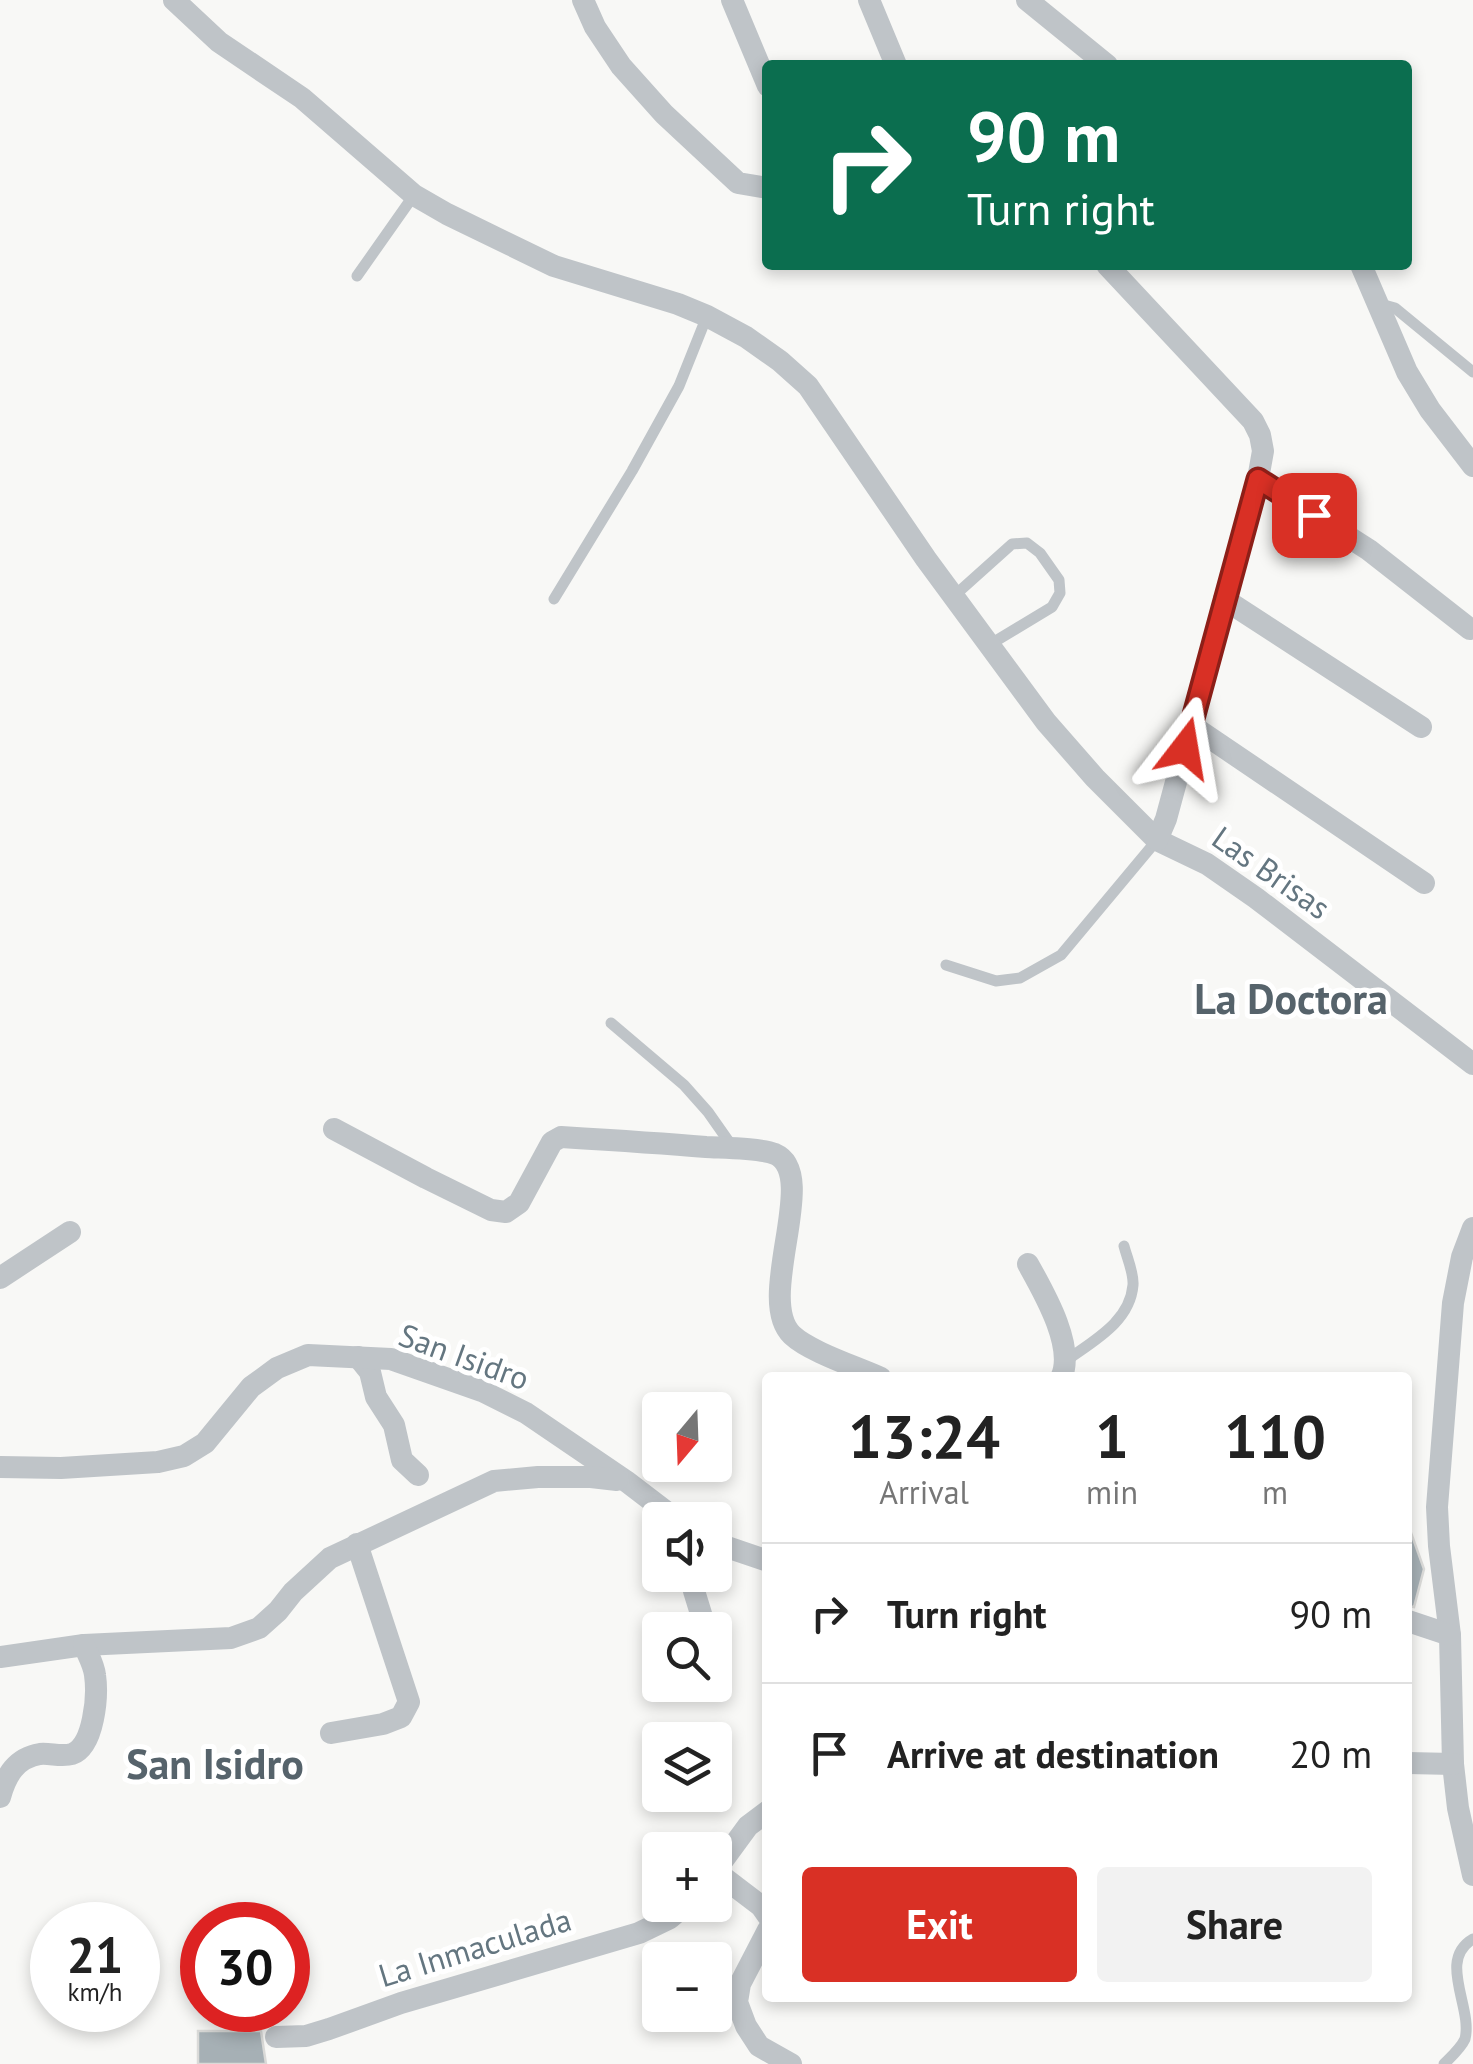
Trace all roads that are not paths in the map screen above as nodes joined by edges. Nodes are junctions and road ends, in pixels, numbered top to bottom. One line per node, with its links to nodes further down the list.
1 (174, 0): 10 (street, Las Brisas)
2 (583, 0): 9 (street)
3 (732, 0): 8 (street)
4 (869, 0): 6 (street)
5 (1027, 0): 7 (street)
6 (894, 60)
7 (1101, 60)
8 (762, 72)
9 (762, 187)
10 (414, 196): 13 (lane); 15 (street, Las Brisas)
11 (1112, 270): 18 (street)
12 (1363, 270): 14 (street)
13 (356, 276)
14 (1379, 308): 16 (lane); 17 (street)
15 (707, 316): 19 (street, Las Brisas); 20 (lane)
16 (1473, 372)
17 (1473, 466)
18 (1258, 479): 21 (street); 22 (street)
19 (954, 596): 23 (street, Las Brisas); 23 (lane)
20 (554, 599)
21 (1224, 599): 24 (street); 25 (street)
22 (1470, 629)
23 (989, 645): 26 (street, Las Brisas)
24 (1191, 726): 26 (street); 27 (street)
25 (1421, 727)
26 (1157, 840): 28 (lane); 30 (street, Las Brisas)
27 (1424, 883)
28 (946, 965)
29 (611, 1023): 32 (lane)
30 (1473, 1064)
31 (334, 1128): 32 (street)
32 (734, 1149): 39 (street)
33 (1473, 1228): 50 (street)
34 (70, 1232): 37 (street)
35 (1124, 1246): 40 (lane)
36 (1028, 1264): 40 (street)
37 (0, 1278)
38 (358, 1358): 42 (street, San Isidro); 43 (street); 44 (street, San Isidro)
39 (828, 1366): 41 (street)
40 (1064, 1369)
41 (854, 1372)
42 (0, 1467)
43 (418, 1475)
44 (626, 1481): 45 (street, San Isidro); 46 (street)
45 (653, 1502)
46 (357, 1544): 51 (street); 53 (street)
47 (732, 1549): 48 (street)
48 (762, 1559)
49 (1412, 1622): 50 (street)
50 (1450, 1635): 55 (street)
51 (84, 1646): 52 (street); 56 (street)
52 (0, 1657)
53 (331, 1733)
54 (1412, 1762): 55 (street)
55 (1453, 1764): 59 (street)
56 (0, 1797)
57 (762, 1816): 58 (street)
58 (732, 1847)
59 (1473, 1875)
60 (732, 1883): 61 (street)
61 (762, 1907)
62 (662, 1922): 65 (street, La Inmaculada)
63 (1473, 1939): 67 (lane)
64 (762, 1942): 66 (street)
65 (276, 2037)
66 (791, 2064)
67 (1444, 2064)

